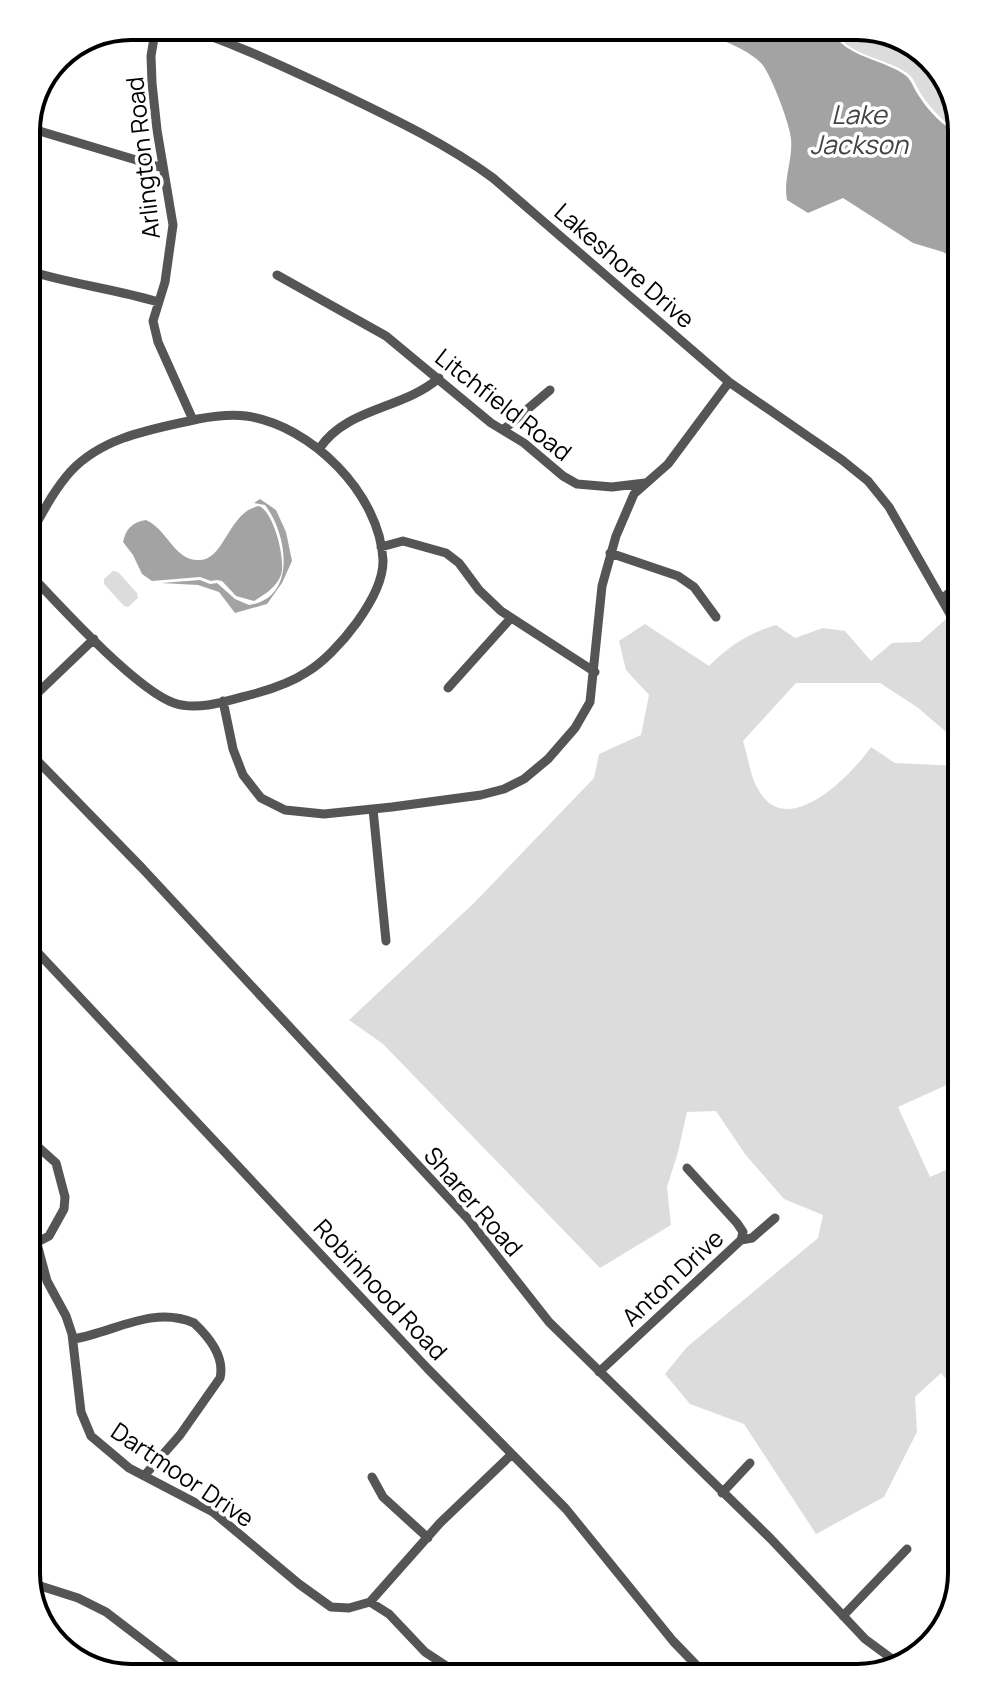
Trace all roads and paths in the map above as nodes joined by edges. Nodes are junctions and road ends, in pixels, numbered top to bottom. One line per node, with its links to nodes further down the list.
1 (154, 40): 4 (street, Arlington Road)
2 (218, 40): 9 (street, Lakeshore Drive)
3 (40, 131): 4 (street)
4 (163, 168): 7 (street, Arlington Road)
5 (40, 274): 7 (street)
6 (277, 275): 8 (street, Litchfield Road)
7 (158, 302): 11 (street, Arlington Road)
8 (439, 378): 12 (street, Litchfield Road); 13 (street)
9 (729, 382): 14 (street); 20 (street, Lakeshore Drive)
10 (550, 390): 12 (street)
11 (193, 420): 13 (street); 15 (street)
12 (503, 430): 14 (street, Litchfield Road)
13 (319, 449): 16 (street)
14 (645, 483): 17 (street)
15 (40, 518)
16 (381, 547): 23 (street); 28 (street)
17 (610, 553): 22 (street); 25 (street)
18 (40, 584): 24 (street)
19 (948, 594): 20 (street)
20 (942, 599): 21 (street, Lakeshore Drive)
21 (948, 610)
22 (716, 617)
23 (511, 618): 25 (street); 26 (street)
24 (94, 639): 27 (street); 28 (street)
25 (595, 672): 30 (street)
26 (448, 688)
27 (40, 691)
28 (223, 701): 30 (street)
29 (40, 763): 40 (street, Sharer Road)
30 (373, 809): 31 (street)
31 (386, 941)
32 (40, 955): 41 (street, Robinhood Road)
33 (40, 1149): 37 (street)
34 (687, 1168): 36 (street)
35 (775, 1218): 36 (street, Anton Drive)
36 (741, 1240): 40 (street, Anton Drive)
37 (40, 1242)
38 (40, 1255): 39 (street, Dartmoor Drive)
39 (73, 1339): 43 (street, Dartmoor Drive); 43 (street)
40 (599, 1372): 45 (street, Sharer Road)
41 (512, 1454): 46 (street); 54 (street, Robinhood Road)
42 (750, 1463): 45 (street)
43 (144, 1476): 49 (street, Dartmoor Drive)
44 (372, 1477): 46 (street)
45 (722, 1493): 50 (street, Sharer Road)
46 (428, 1538): 49 (street)
47 (907, 1549): 50 (street)
48 (41, 1586): 52 (street)
49 (370, 1602): 53 (street)
50 (843, 1616): 51 (street, Sharer Road)
51 (890, 1658)
52 (174, 1664)
53 (443, 1664)
54 (695, 1664)

